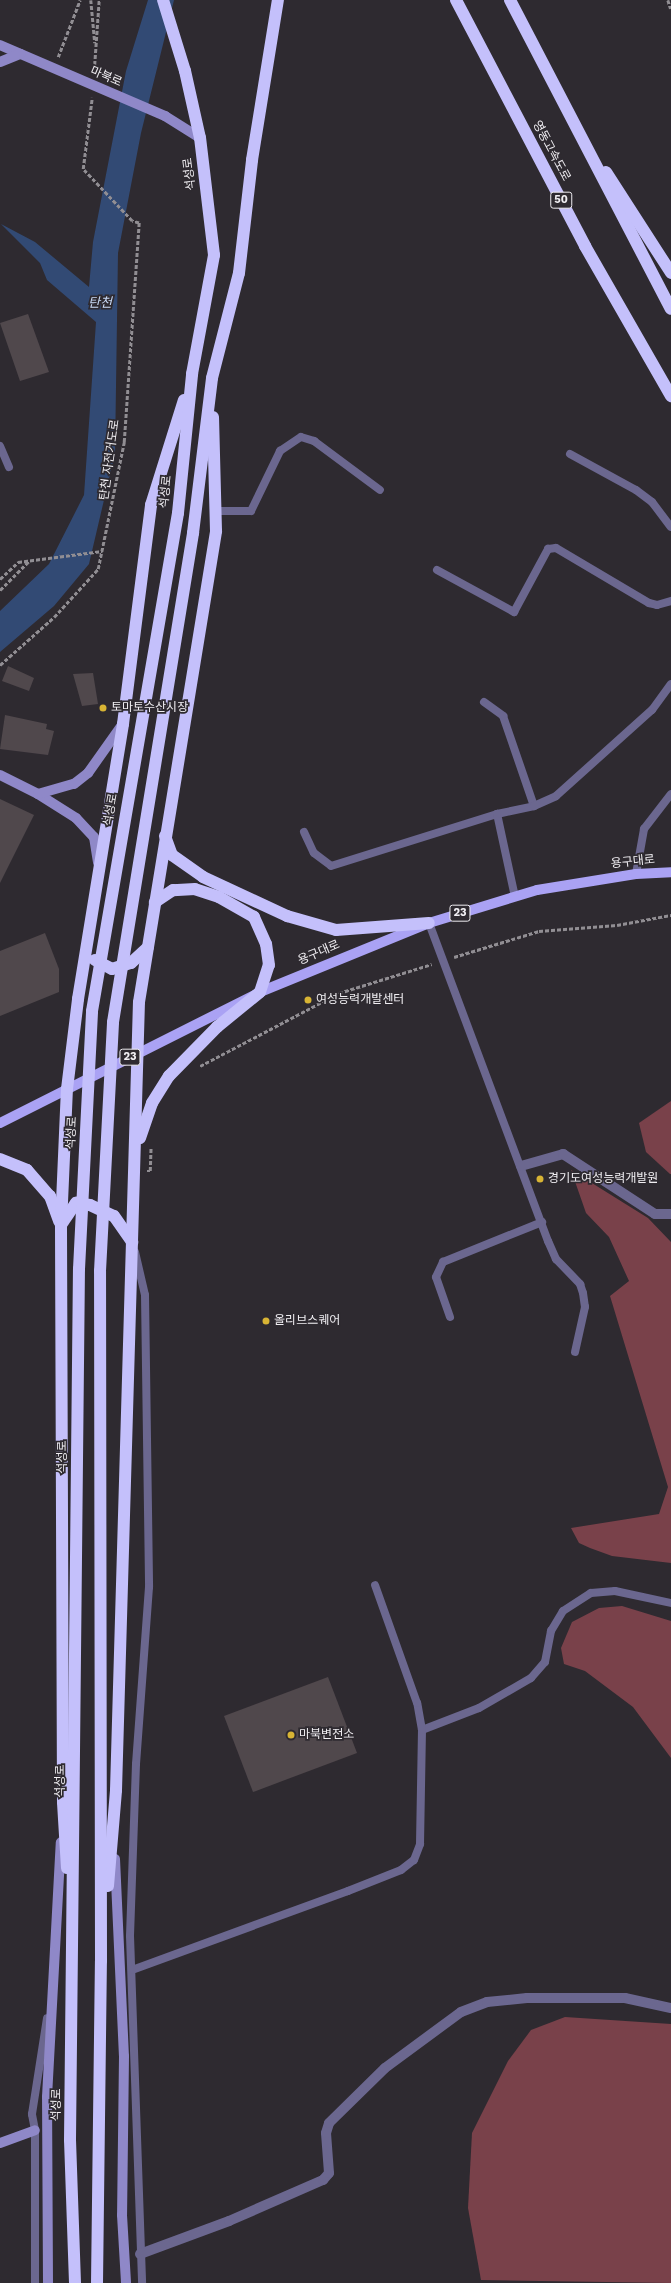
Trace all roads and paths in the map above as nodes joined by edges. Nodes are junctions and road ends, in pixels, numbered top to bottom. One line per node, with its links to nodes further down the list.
1 (80, 0): 13 (path)
2 (91, 0): 10 (path)
3 (163, 0): 15 (highway, 석성로)
4 (278, 0): 20 (highway)
5 (456, 0): 21 (highway, 영동고속도로 / 50)
6 (510, 0): 14 (highway)
7 (668, 0): 8 (path)
8 (671, 9)
9 (0, 45): 11 (street, 마북로)
10 (96, 50)
11 (20, 54): 12 (street); 13 (street, 마북로)
12 (0, 62)
13 (52, 68): 15 (street, 마북로)
14 (570, 118): 17 (highway); 18 (highway)
15 (200, 138): 19 (highway, 석성로)
16 (90, 179): 28 (path, 탄천 자전거도로)
17 (671, 273)
18 (671, 309)
19 (192, 374): 37 (highway); 77 (highway, 석성로)
20 (212, 378): 26 (highway); 75 (highway)
21 (671, 396)
22 (0, 446): 24 (lane)
23 (570, 454): 27 (lane)
24 (9, 467)
25 (380, 490): 26 (lane)
26 (216, 511): 44 (highway)
27 (671, 527)
28 (102, 551): 29 (path); 34 (path, 탄천 자전거도로)
29 (29, 560): 31 (path); 32 (path)
30 (437, 570): 33 (lane)
31 (0, 579)
32 (0, 590)
33 (671, 601)
34 (0, 665)
35 (671, 684): 41 (lane)
36 (484, 702): 41 (lane)
37 (123, 724): 39 (street); 45 (highway)
38 (0, 775): 39 (street)
39 (38, 794): 45 (street)
40 (671, 794): 47 (lane)
41 (534, 806): 42 (lane)
42 (497, 814): 43 (lane); 48 (lane)
43 (304, 832)
44 (165, 835): 49 (highway); 51 (highway)
45 (99, 869): 52 (highway)
46 (671, 872): 47 (main road, 용구대로 / 23)
47 (636, 874): 48 (main road, 용구대로 / 23)
48 (515, 897): 51 (main road, 용구대로 / 23)
49 (155, 902): 53 (highway); 55 (highway)
50 (671, 915): 54 (path)
51 (429, 923): 54 (lane); 55 (main road, 용구대로 / 23)
52 (89, 939): 53 (highway); 58 (highway)
53 (148, 947): 56 (highway)
54 (443, 960): 57 (path); 62 (lane)
55 (260, 992): 56 (main road, 용구대로 / 23); 63 (highway)
56 (139, 1053): 58 (main road, 용구대로 / 23); 63 (highway)
57 (197, 1068)
58 (67, 1090): 59 (main road, 용구대로 / 23); 66 (highway)
59 (0, 1123)
60 (152, 1143): 63 (path)
61 (0, 1159): 66 (highway)
62 (521, 1166): 64 (street); 65 (lane)
63 (134, 1171): 67 (highway)
64 (671, 1214)
65 (542, 1222): 68 (lane); 69 (lane)
66 (61, 1225): 67 (highway); 74 (highway)
67 (132, 1242): 73 (highway); 76 (lane)
68 (450, 1317)
69 (575, 1352)
70 (375, 1585): 72 (lane)
71 (671, 1603): 72 (lane)
72 (422, 1730): 76 (lane)
73 (116, 1790): 75 (highway); 87 (street)
74 (63, 1802): 77 (highway); 78 (street)
75 (101, 1961): 86 (highway)
76 (132, 1970): 82 (lane)
77 (73, 1979): 85 (highway, 석성로)
78 (53, 1984): 80 (lane); 84 (street)
79 (671, 2008): 82 (street)
80 (35, 2130): 81 (street); 83 (lane)
81 (0, 2143)
82 (140, 2254): 88 (lane)
83 (35, 2283)
84 (48, 2283)
85 (75, 2283)
86 (97, 2283)
87 (126, 2283)
88 (142, 2283)

